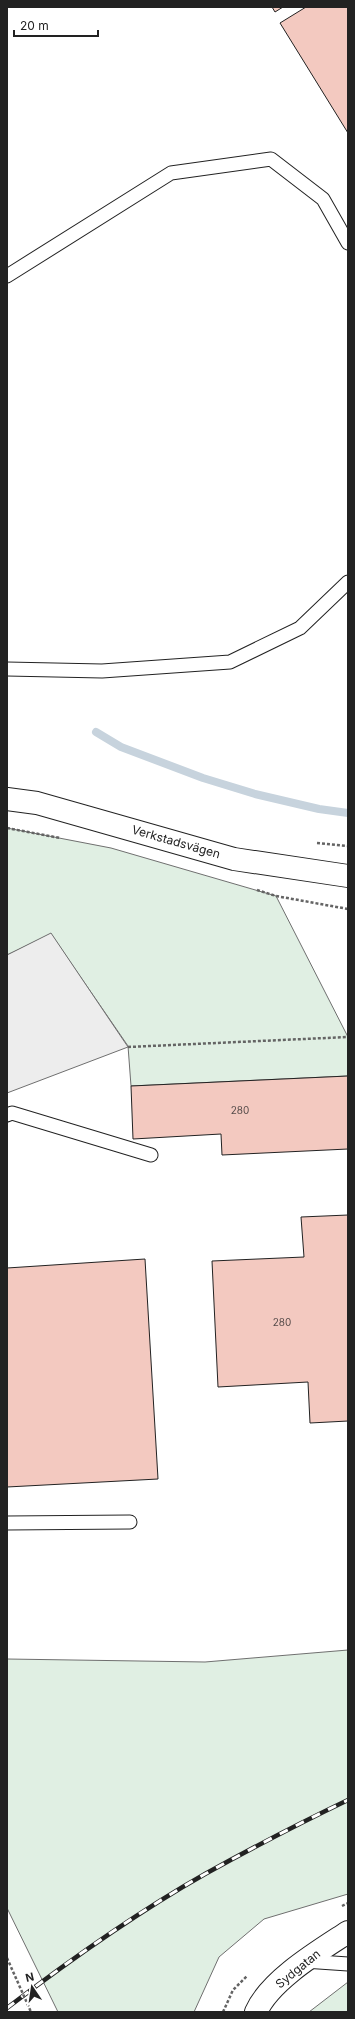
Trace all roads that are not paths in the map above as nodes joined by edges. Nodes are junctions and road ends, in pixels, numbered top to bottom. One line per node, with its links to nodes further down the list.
1 (348, 243): 2 (lane)
2 (7, 276)
3 (348, 582): 4 (lane)
4 (7, 669)
5 (7, 799): 6 (main road, Verkstadsvägen)
6 (348, 876)
7 (7, 1115): 8 (lane)
8 (151, 1155)
9 (130, 1522): 10 (lane)
10 (7, 1523)
11 (348, 1932): 12 (main road, Sydgatan)
12 (304, 1961): 13 (lane); 14 (main road, Sydgatan)
13 (348, 1964)
14 (256, 2012)

